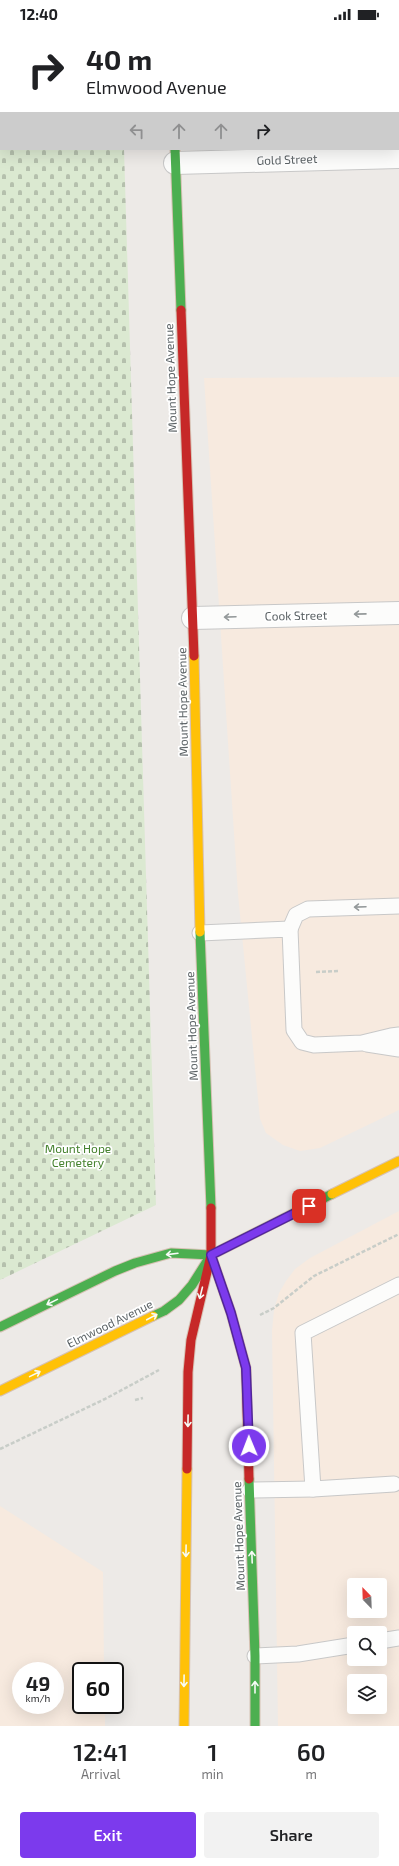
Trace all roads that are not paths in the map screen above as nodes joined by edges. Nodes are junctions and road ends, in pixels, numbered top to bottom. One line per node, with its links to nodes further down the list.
1 (175, 156): 2 (street, Gold Street); 4 (main road, Mount Hope Avenue)
2 (399, 158)
3 (399, 613): 4 (street, Cook Street, one-way to 4)
4 (193, 618): 7 (main road, Mount Hope Avenue)
5 (399, 906): 6 (lane, one-way to 6)
6 (290, 929): 7 (lane); 9 (lane)
7 (200, 933): 12 (main road, Mount Hope Avenue)
8 (399, 1035): 9 (lane)
9 (362, 1043): 10 (lane)
10 (399, 1049)
11 (399, 1161): 12 (main road)
12 (211, 1255): 14 (main road, one-way to 14); 15 (main road, Elmwood Avenue, one-way to 12); 18 (main road, Mount Hope Avenue); 23 (main road, Mount Hope Avenue, one-way to 23)
13 (399, 1285): 17 (lane)
14 (0, 1327)
15 (0, 1391)
16 (394, 1484): 17 (lane)
17 (313, 1489): 18 (lane)
18 (250, 1490): 22 (main road, Mount Hope Avenue, one-way to 18)
19 (399, 1638): 20 (lane)
20 (387, 1640)
21 (347, 1646): 22 (lane)
22 (255, 1656): 24 (main road, Mount Hope Avenue, one-way to 22)
23 (184, 1726)
24 (256, 1726)

